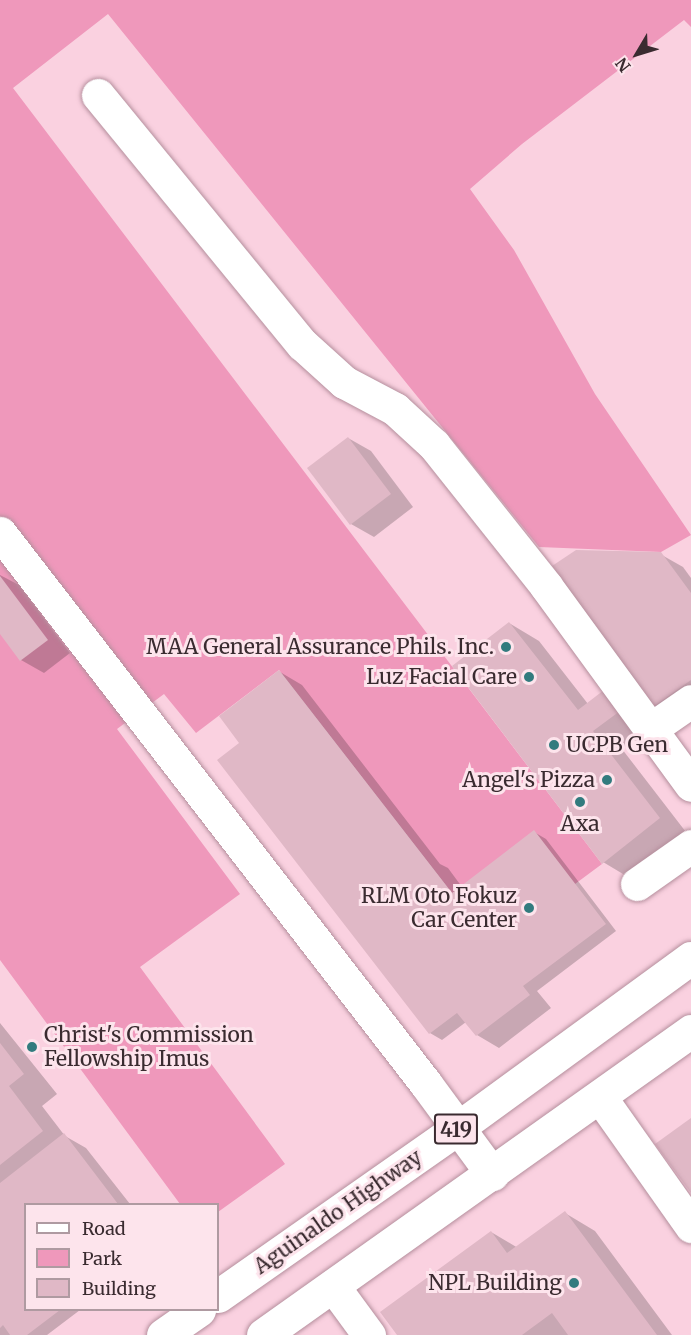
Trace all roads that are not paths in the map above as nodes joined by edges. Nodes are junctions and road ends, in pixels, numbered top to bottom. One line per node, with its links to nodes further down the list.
1 (98, 95): 4 (main road)
2 (0, 533): 11 (main road)
3 (691, 701): 4 (main road)
4 (652, 728): 5 (main road)
5 (691, 785)
6 (691, 846): 7 (main road)
7 (637, 884)
8 (691, 958): 11 (main road, Aguinaldo Highway / 419)
9 (691, 1031): 10 (main road, 419)
10 (600, 1097): 12 (main road, 419); 13 (main road)
11 (459, 1127): 12 (main road); 15 (main road, Aguinaldo Highway / 419)
12 (492, 1174): 14 (main road, 419)
13 (691, 1226)
14 (333, 1286): 18 (main road, 419); 19 (main road)
15 (219, 1295)
16 (198, 1311): 17 (main road)
17 (163, 1335)
18 (263, 1335)
19 (369, 1335)

